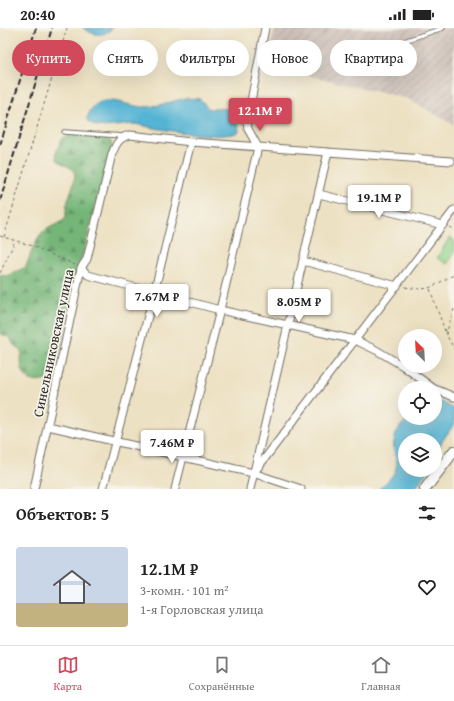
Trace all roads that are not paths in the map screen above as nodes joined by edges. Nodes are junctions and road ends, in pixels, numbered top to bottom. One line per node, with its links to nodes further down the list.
1 (264, 28): 7 (street)
2 (442, 28): 3 (lane)
3 (407, 40)
4 (64, 132): 5 (lane)
5 (123, 136): 6 (street); 14 (street, Синельниковская улица)
6 (191, 142): 7 (street); 16 (street)
7 (258, 147): 8 (street); 17 (street)
8 (328, 152): 9 (street); 10 (street)
9 (451, 161)
10 (319, 194): 12 (street); 13 (street)
11 (454, 210): 12 (street)
12 (443, 225): 15 (street)
13 (303, 261): 15 (street); 18 (street)
14 (81, 268): 16 (street); 23 (street, Синельниковская улица)
15 (397, 286): 19 (street)
16 (154, 293): 17 (street); 24 (street)
17 (220, 310): 18 (street); 26 (street)
18 (288, 325): 19 (street); 27 (street)
19 (355, 340): 20 (street); 27 (street)
20 (424, 381)
21 (442, 392): 22 (street)
22 (454, 397)
23 (48, 426): 24 (street); 28 (street, Синельниковская улица)
24 (114, 442): 26 (street); 29 (street)
25 (454, 451): 33 (street)
26 (182, 457): 27 (street); 30 (street)
27 (253, 473): 31 (street); 32 (street)
28 (34, 489)
29 (103, 489)
30 (175, 489)
31 (250, 489)
32 (301, 489)
33 (425, 489)

